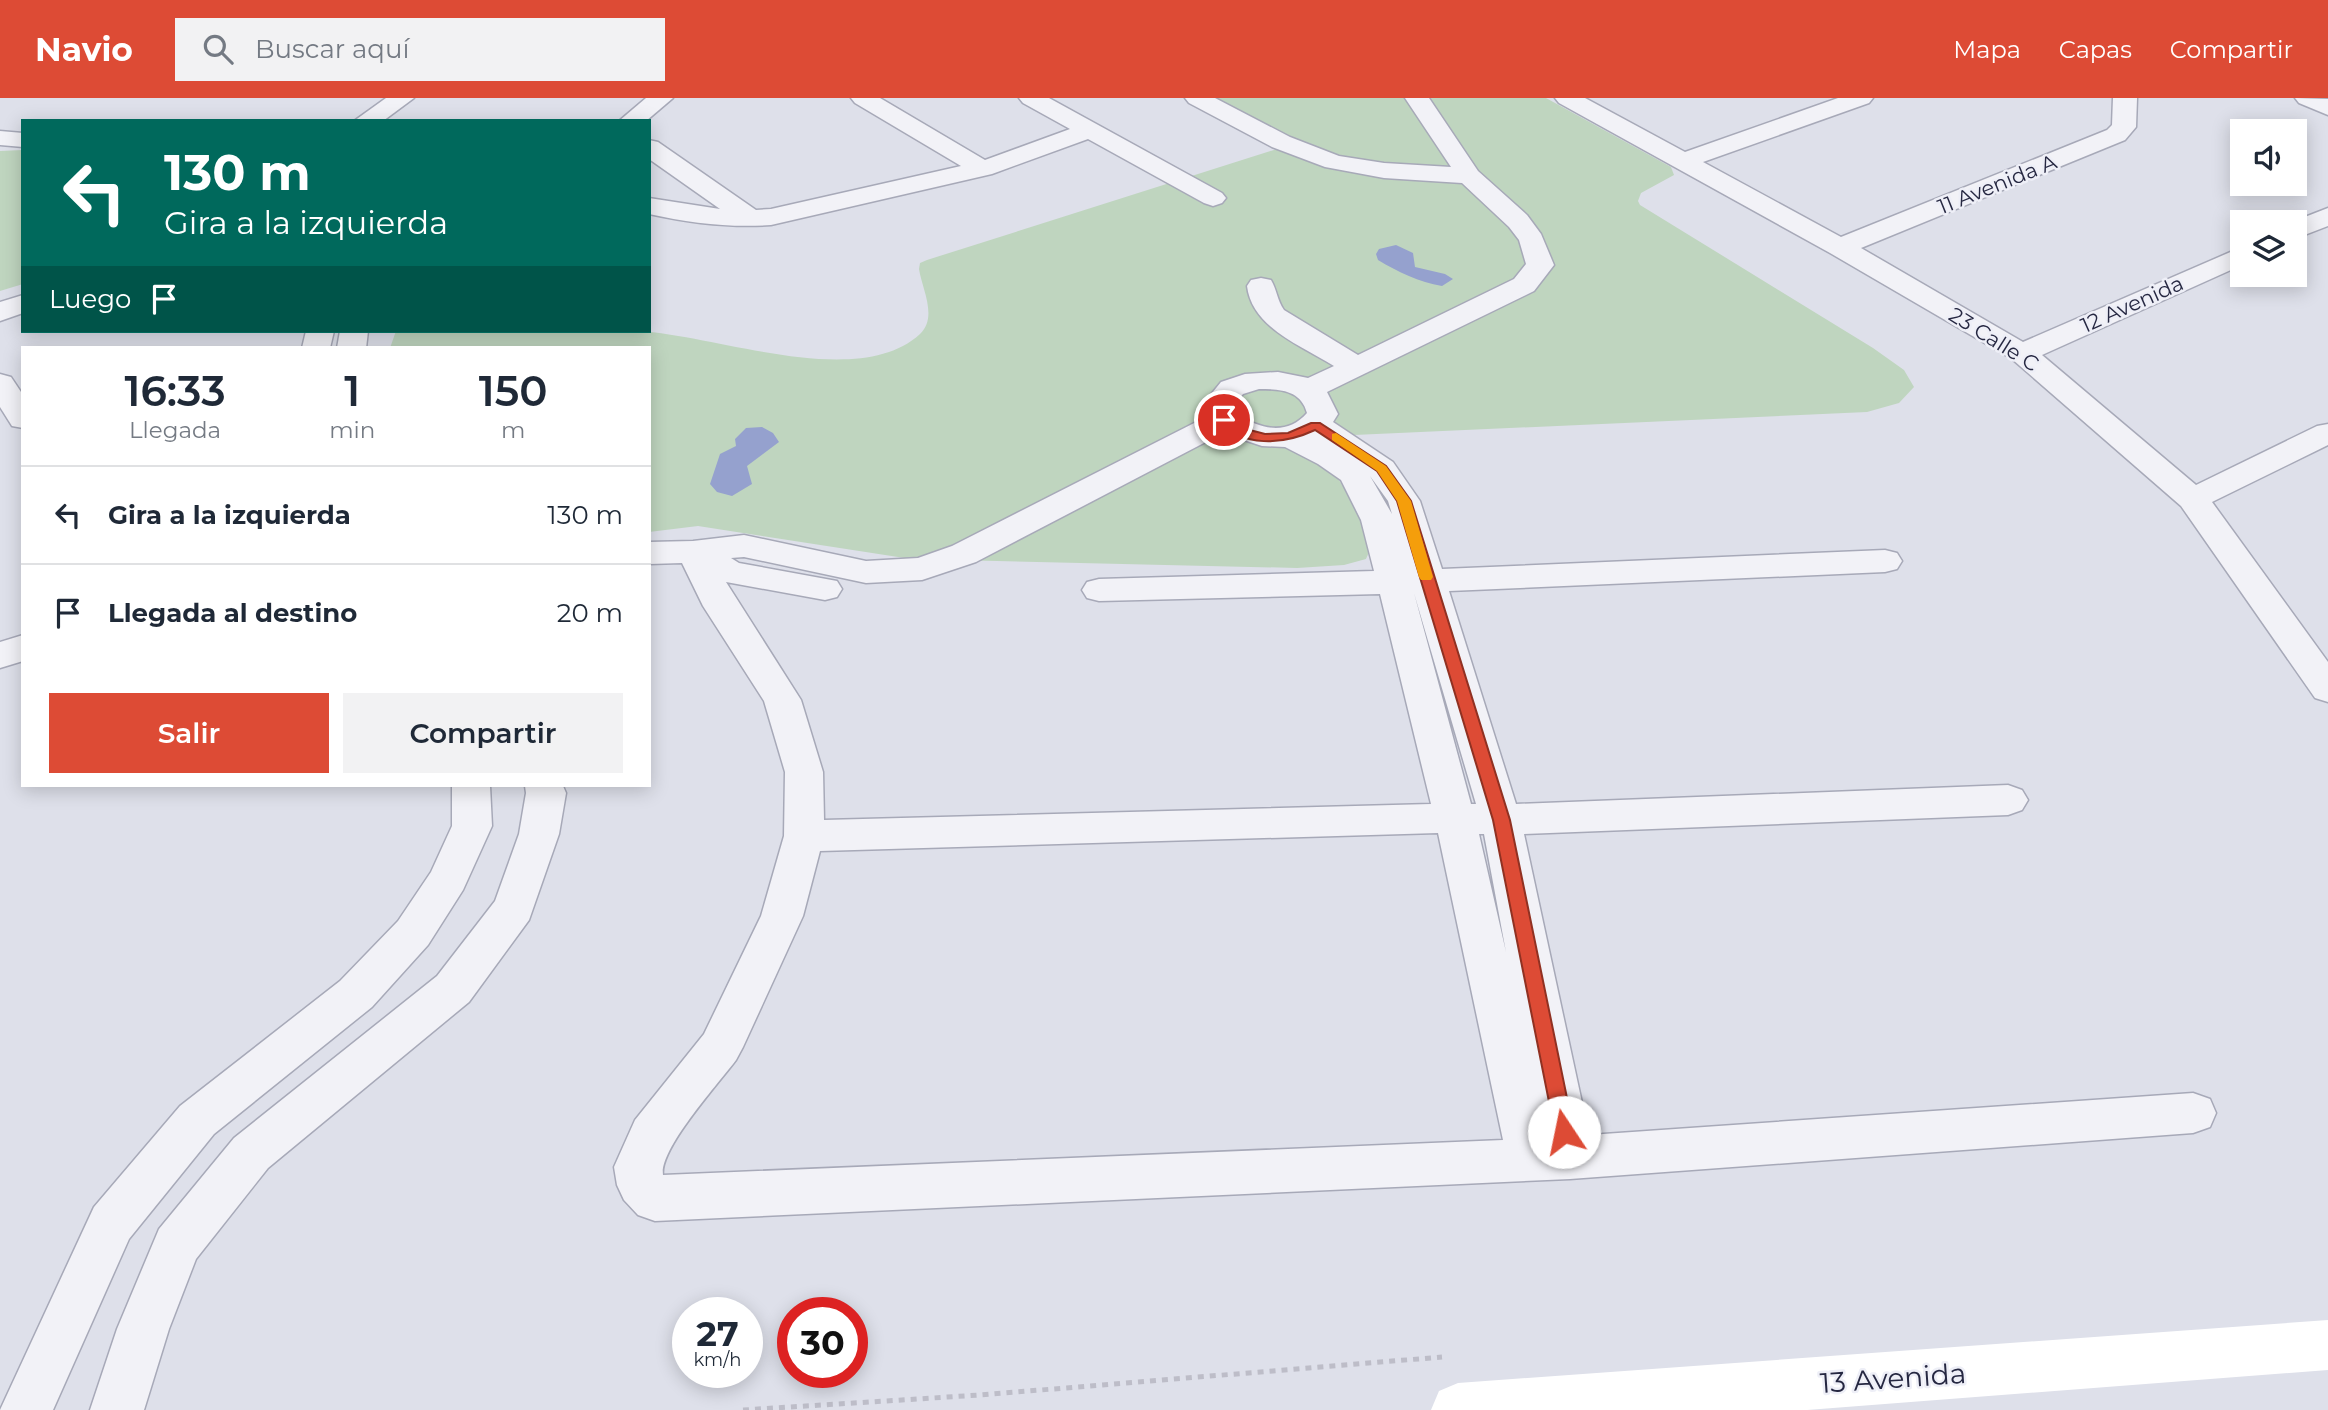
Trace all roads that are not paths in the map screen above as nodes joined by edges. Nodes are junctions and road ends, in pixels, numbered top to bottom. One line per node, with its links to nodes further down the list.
1 (402, 98): 12 (street)
2 (661, 98): 13 (street)
3 (863, 98): 19 (street)
4 (1031, 98): 14 (street)
5 (1197, 98): 20 (street)
6 (1417, 98): 20 (street)
7 (1567, 98): 18 (street, 23 Calle C)
8 (1861, 98): 18 (street)
9 (2126, 98): 26 (street, 11 Avenida A)
10 (2307, 98): 11 (street)
11 (2328, 107)
12 (370, 119)
13 (634, 119)
14 (1090, 131): 19 (street); 21 (street)
15 (0, 138): 16 (street)
16 (21, 140)
17 (651, 149): 24 (street)
18 (1683, 161): 26 (street, 23 Calle C)
19 (983, 169): 24 (street)
20 (1469, 176): 32 (street)
21 (1213, 198)
22 (651, 206): 24 (street)
23 (2328, 216): 25 (street)
24 (751, 219)
25 (2307, 225)
26 (1840, 247): 31 (street, 23 Calle C)
27 (2230, 260): 31 (street, 12 Avenida)
28 (1261, 286): 32 (street)
29 (21, 304): 30 (street)
30 (0, 312)
31 (2022, 353): 38 (street, 23 Calle C)
32 (1357, 367): 35 (street)
33 (0, 383): 34 (street)
34 (21, 416)
35 (1305, 417): 36 (street); 36 (street); 42 (street)
36 (1232, 426): 39 (street)
37 (2328, 433): 38 (street)
38 (2193, 499): 46 (street, 23 Calle C)
39 (693, 552): 40 (street); 52 (street)
40 (651, 553)
41 (1885, 561): 42 (street)
42 (1410, 581): 43 (street); 50 (street); 51 (street)
43 (1099, 590)
44 (21, 648): 45 (street)
45 (0, 656)
46 (2328, 689)
47 (471, 787): 56 (street)
48 (544, 787): 57 (street)
49 (2008, 800): 51 (street)
50 (1455, 818): 51 (street); 52 (street); 54 (street)
51 (1501, 820): 54 (street)
52 (804, 836): 54 (street)
53 (2193, 1112): 54 (street)
54 (1550, 1158)
55 (2328, 1345): 58 (street, 13 Avenida)
56 (26, 1410)
57 (117, 1410)
58 (1458, 1410)

